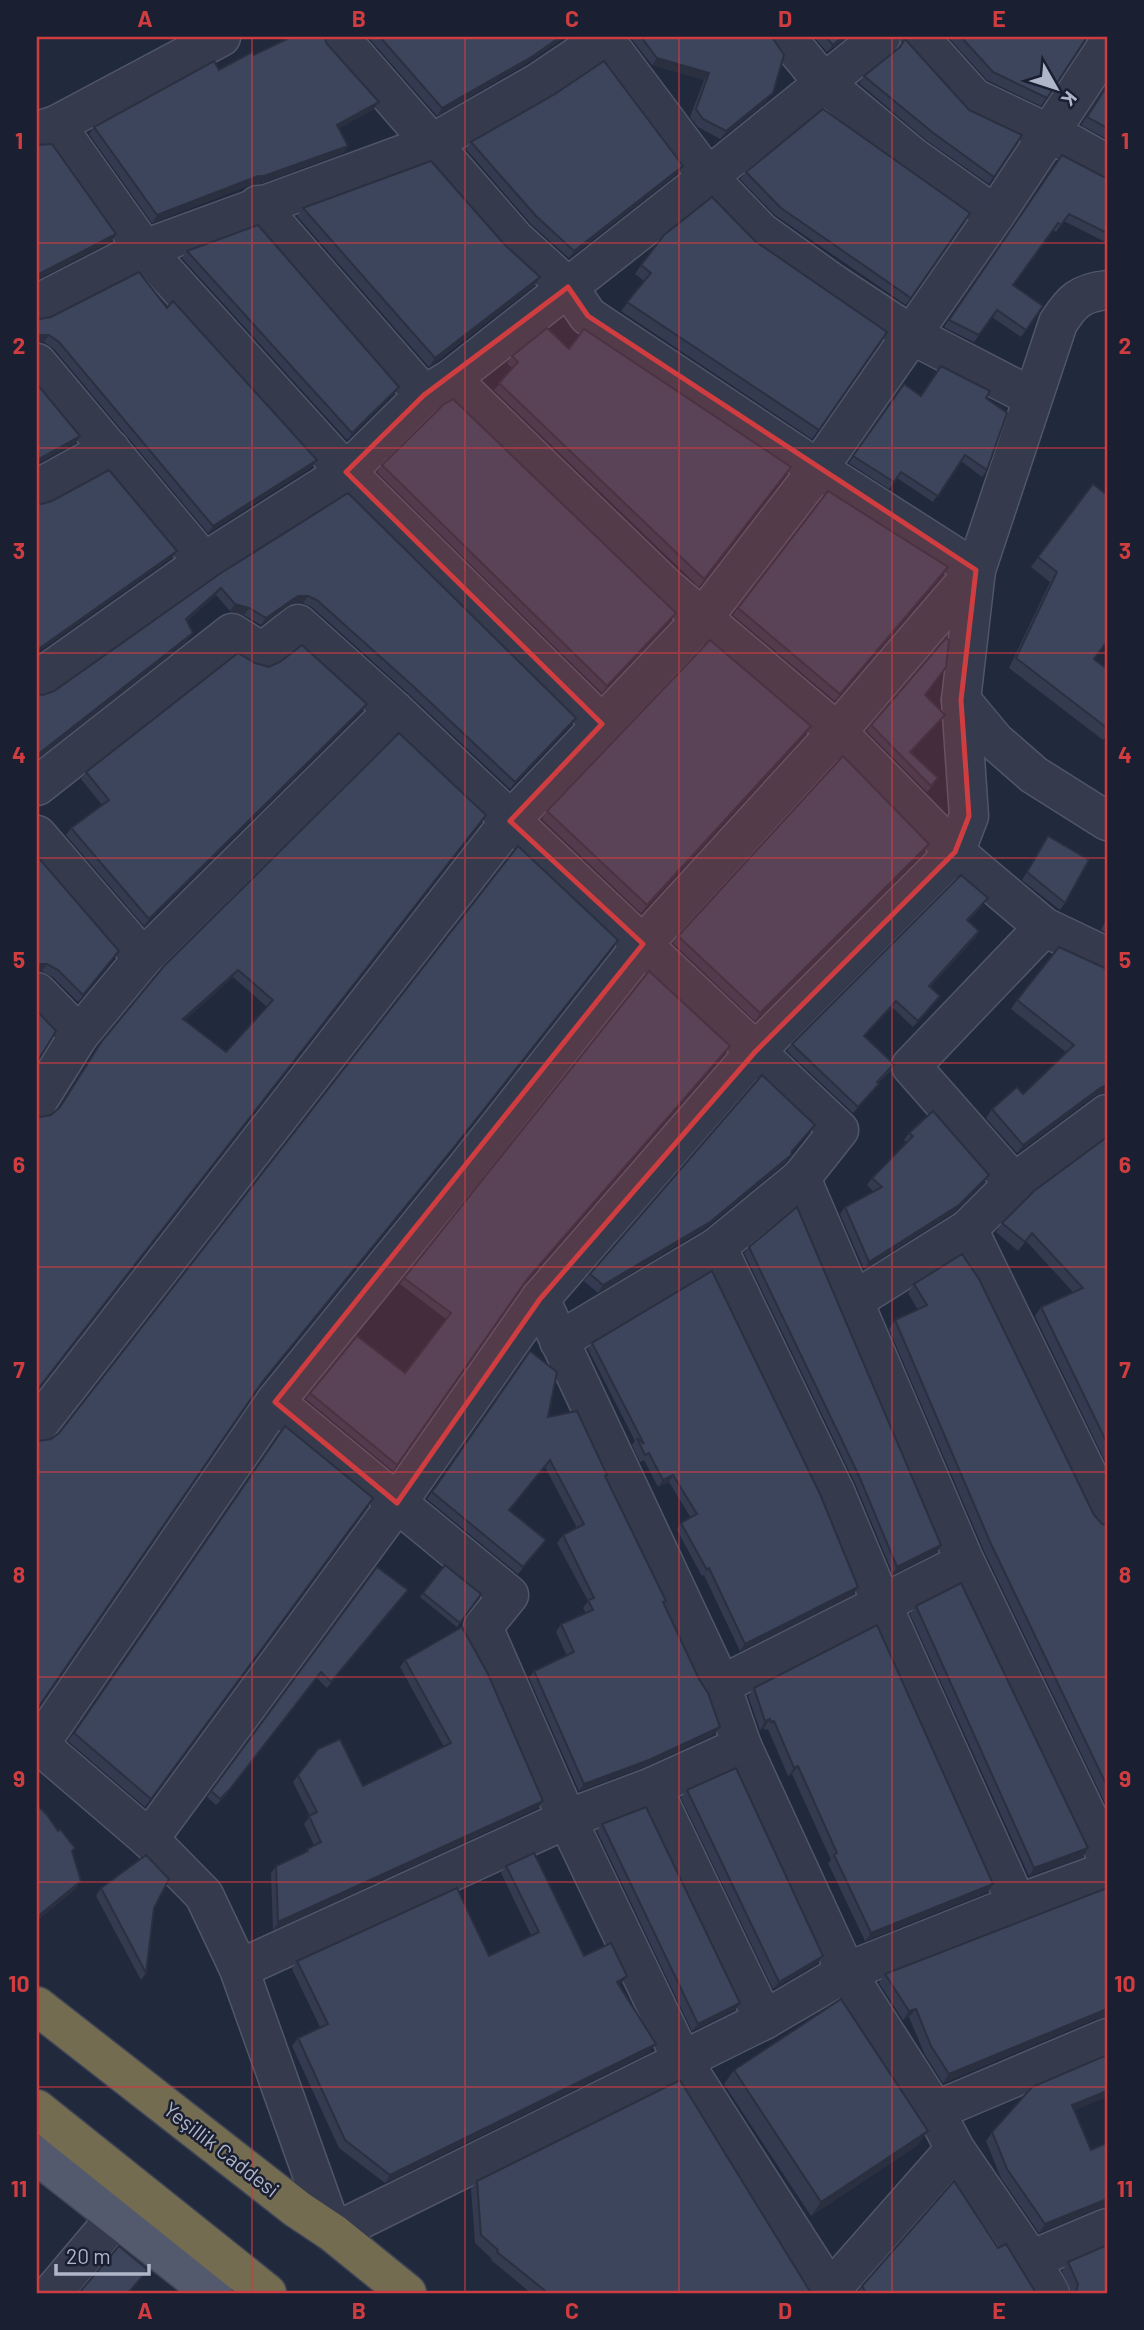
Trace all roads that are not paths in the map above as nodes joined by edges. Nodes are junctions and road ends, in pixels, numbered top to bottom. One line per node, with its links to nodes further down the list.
1 (221, 37): 9 (street)
2 (339, 37): 11 (street)
3 (604, 37): 11 (street); 13 (street)
4 (786, 37): 8 (street)
5 (881, 37): 8 (street)
6 (919, 37): 10 (street)
7 (1107, 46): 10 (street)
8 (823, 82): 13 (street); 15 (street)
9 (46, 128): 16 (street)
10 (1049, 134): 12 (street); 15 (street)
11 (431, 144): 14 (street); 17 (street)
12 (1107, 164)
13 (708, 177): 17 (street); 20 (street)
14 (258, 205): 16 (street); 22 (street)
15 (995, 215): 20 (street)
16 (144, 248): 19 (street); 26 (street)
17 (568, 287): 22 (street); 25 (street)
18 (1107, 290): 23 (street)
19 (37, 304)
20 (910, 334): 23 (street); 25 (street)
21 (37, 363): 24 (street)
22 (438, 387): 26 (street); 30 (street)
23 (1032, 397): 29 (street)
24 (110, 449): 27 (street); 28 (street)
25 (818, 469): 29 (street); 30 (street)
26 (346, 472): 28 (street); 34 (street)
27 (37, 489)
28 (204, 562): 31 (street)
29 (976, 570): 32 (street); 35 (street)
30 (702, 619): 34 (street); 35 (street)
31 (37, 680)
32 (961, 699): 37 (street); 40 (street)
33 (394, 710): 36 (street); 38 (street); 44 (street)
34 (602, 724): 38 (street)
35 (837, 732): 40 (street); 42 (street)
36 (37, 786)
37 (1103, 808)
38 (510, 821): 42 (street); 58 (street)
39 (37, 835): 44 (street)
40 (956, 852): 41 (street); 47 (street)
41 (1044, 927): 43 (street); 51 (street)
42 (643, 944): 47 (street); 57 (street)
43 (1107, 957)
44 (143, 958): 46 (street)
45 (37, 992): 46 (street)
46 (79, 1035): 48 (street)
47 (755, 1052): 50 (street); 54 (street)
48 (37, 1102)
49 (1107, 1114): 51 (street)
50 (801, 1178): 53 (street); 55 (street)
51 (1014, 1183): 52 (street)
52 (968, 1229): 55 (street); 60 (street)
53 (717, 1247): 56 (street); 62 (street)
54 (540, 1299): 56 (street); 59 (street)
55 (852, 1302): 61 (street)
56 (559, 1341): 63 (street)
57 (275, 1402): 59 (street); 64 (street)
58 (37, 1426)
59 (397, 1503): 67 (street); 68 (street)
60 (1107, 1514)
61 (965, 1562): 62 (street); 69 (street)
62 (881, 1602): 63 (street); 71 (street)
63 (721, 1685): 65 (street)
64 (38, 1744): 68 (street)
65 (742, 1746): 66 (street); 73 (street)
66 (652, 1787): 67 (street); 75 (street)
67 (567, 1819): 72 (street); 77 (street)
68 (149, 1839): 72 (street)
69 (1107, 1857)
70 (1107, 1871): 71 (street)
71 (1017, 1904): 73 (street)
72 (239, 1969): 84 (street)
73 (846, 1972): 75 (street); 79 (street)
74 (37, 2006): 84 (highway, Yeşillik Caddesi)
75 (764, 2020): 77 (street)
76 (1107, 2038): 79 (street)
77 (682, 2060): 84 (street); 86 (street)
78 (37, 2109): 89 (highway)
79 (935, 2111): 80 (street)
80 (955, 2149): 85 (street); 86 (street)
81 (37, 2155): 82 (main road)
82 (117, 2216): 87 (street); 88 (main road)
83 (1107, 2228): 85 (street)
84 (332, 2233): 90 (highway, Yeşillik Caddesi)
85 (1031, 2260): 91 (street)
86 (829, 2292)
87 (52, 2293)
88 (213, 2293)
89 (267, 2293)
90 (407, 2293)
91 (1050, 2293)

